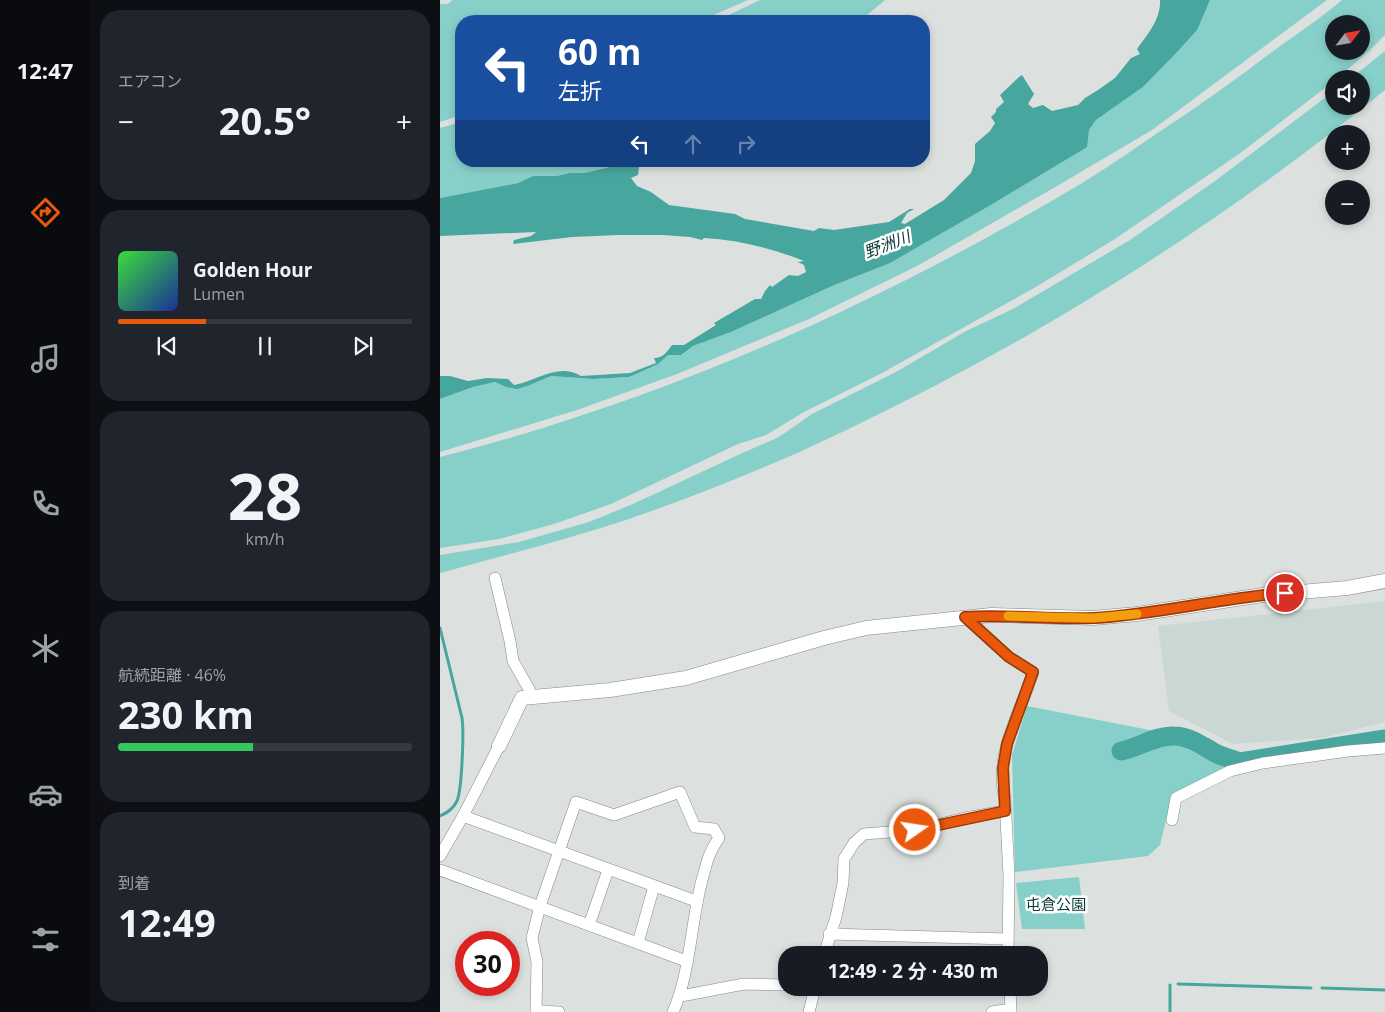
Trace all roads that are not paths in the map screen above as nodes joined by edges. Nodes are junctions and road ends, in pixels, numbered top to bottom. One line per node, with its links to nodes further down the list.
1 (495, 578): 4 (street)
2 (1385, 581): 3 (street)
3 (965, 617): 4 (street); 7 (street)
4 (531, 696): 5 (street)
5 (499, 746): 8 (street)
6 (1385, 748): 9 (street)
7 (1005, 811): 18 (street); 19 (street)
8 (463, 816): 10 (street); 11 (street)
9 (1172, 820)
10 (559, 852): 13 (street); 15 (street); 16 (street)
11 (440, 856)
12 (440, 870): 16 (street)
13 (608, 870): 14 (street); 17 (street)
14 (654, 886): 15 (street); 20 (street)
15 (696, 901): 23 (street)
16 (540, 906): 17 (street); 29 (street)
17 (589, 924): 20 (street)
18 (829, 934): 19 (street); 21 (street)
19 (1008, 939): 22 (street)
20 (638, 942): 23 (street)
21 (826, 946)
22 (1008, 946)
23 (686, 961): 25 (street)
24 (778, 985): 25 (street)
25 (681, 996): 30 (street)
26 (813, 996): 31 (street)
27 (1010, 996): 28 (street)
28 (1011, 1010): 32 (street)
29 (559, 1012)
30 (673, 1012)
31 (809, 1012)
32 (992, 1012)

